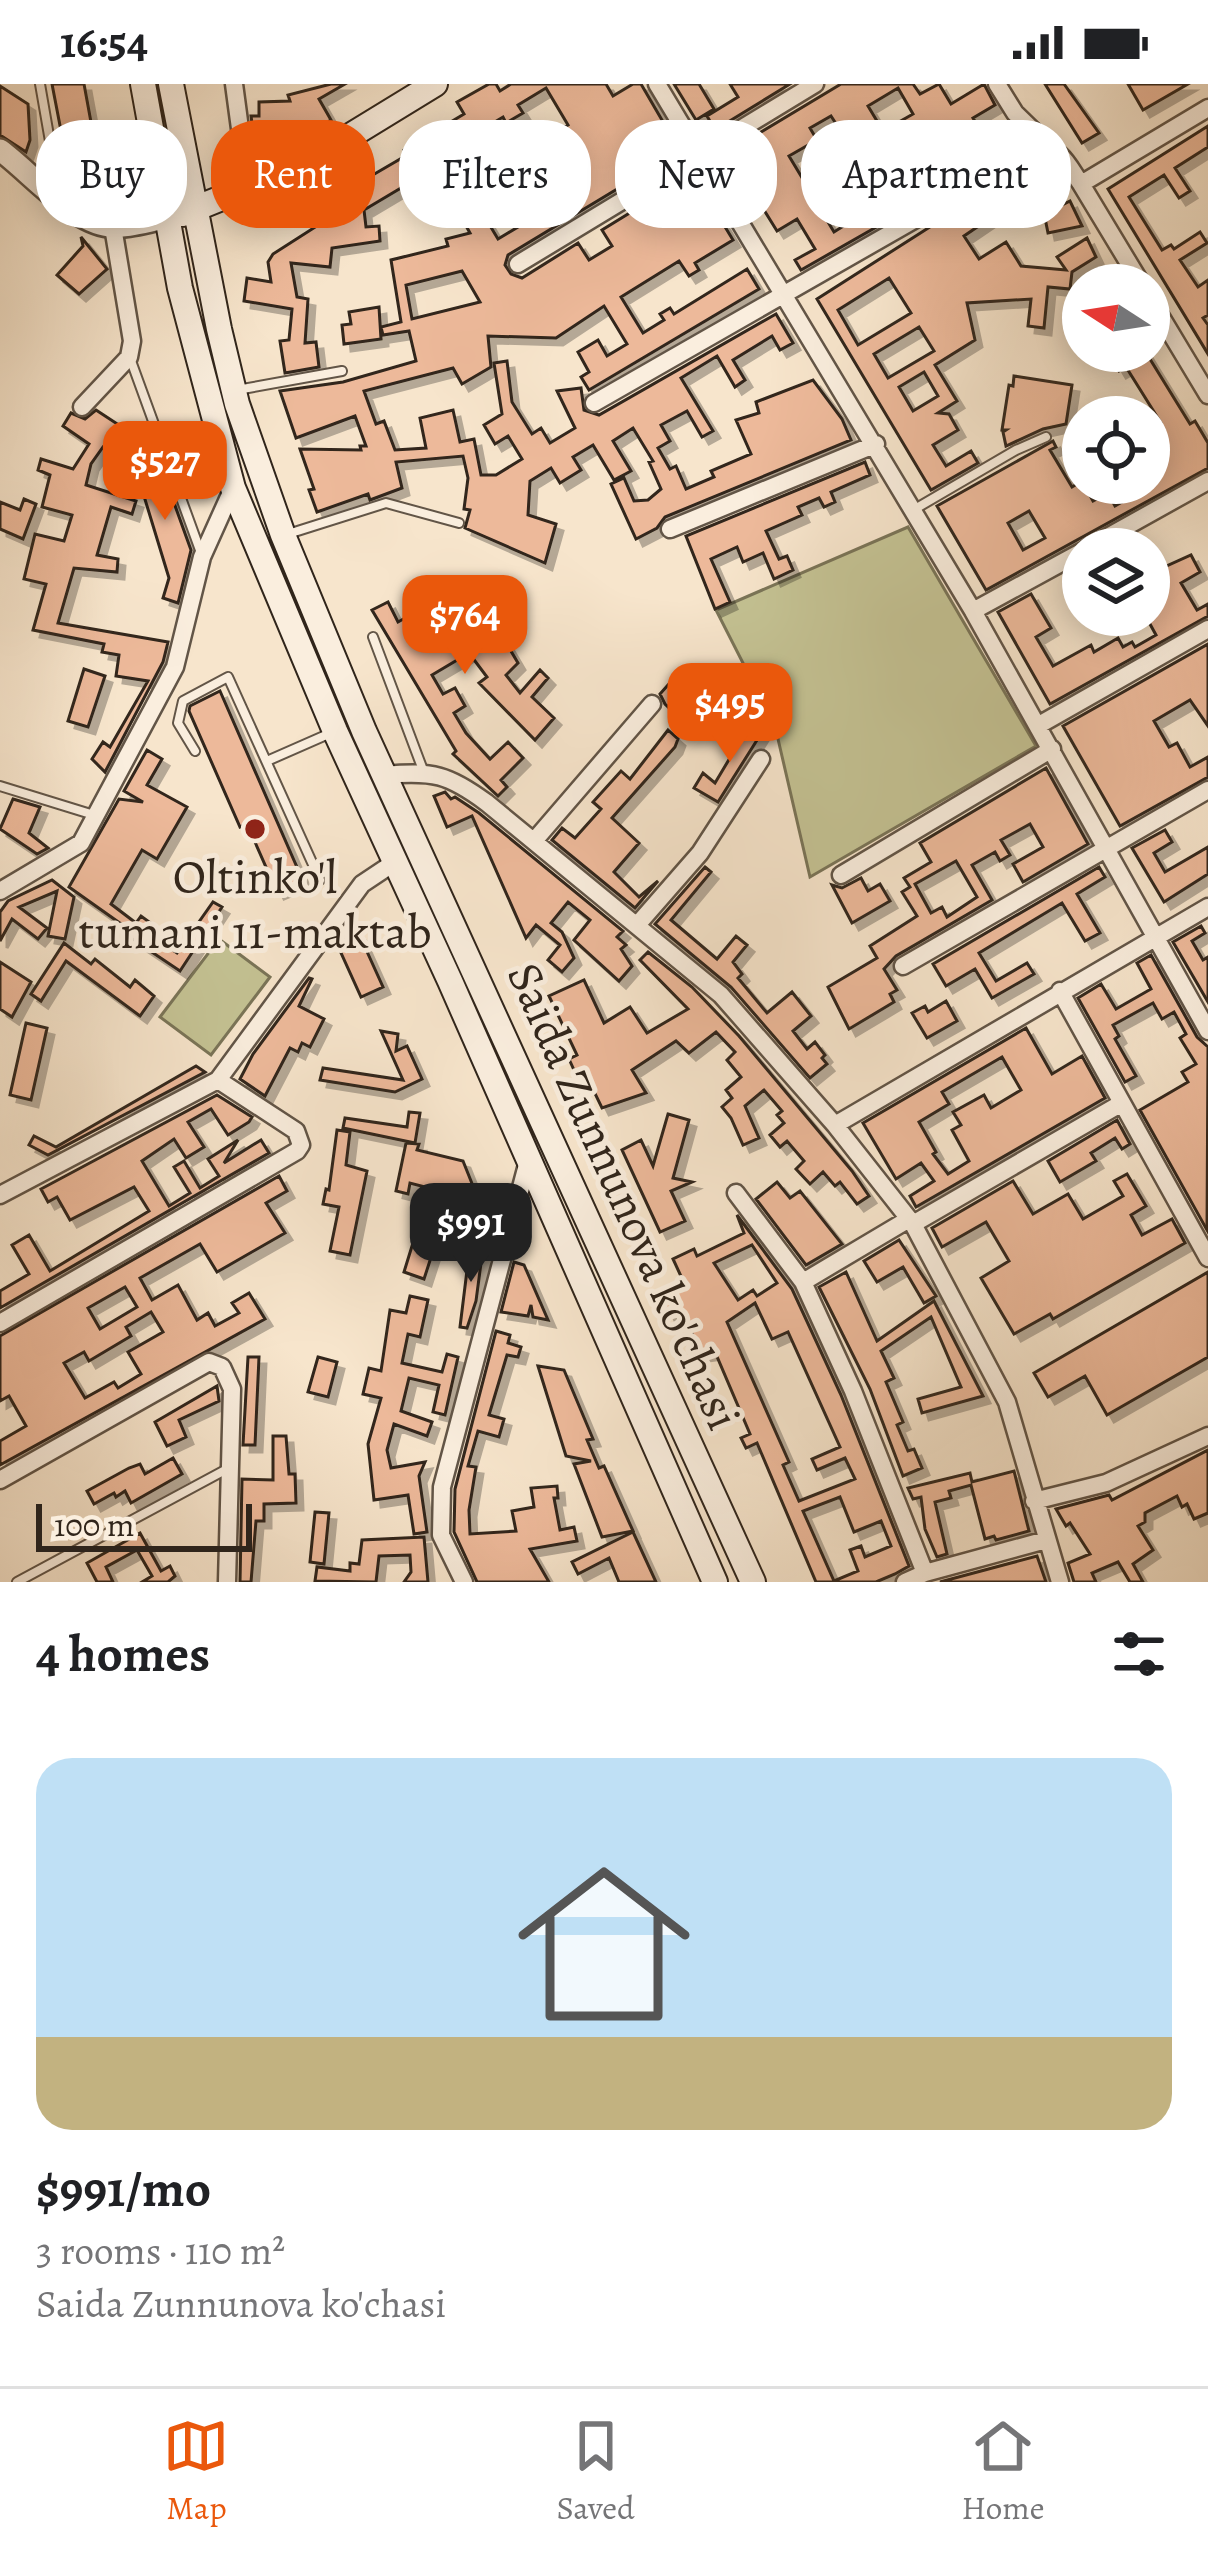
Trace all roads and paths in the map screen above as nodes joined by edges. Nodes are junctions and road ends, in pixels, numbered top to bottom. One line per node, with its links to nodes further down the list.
1 (40, 84): 10 (lane)
2 (143, 84): 11 (main road, Saida Zunnunova ko'chasi)
3 (171, 84): 23 (main road, Saida Zunnunova ko'chasi)
4 (234, 84): 12 (street)
5 (435, 84): 16 (main road)
6 (657, 84): 13 (street)
7 (815, 84): 14 (street)
8 (997, 84): 15 (street)
9 (1208, 108): 20 (street)
10 (46, 120)
11 (149, 120)
12 (239, 120)
13 (678, 120)
14 (754, 120)
15 (1022, 120)
16 (375, 121)
17 (0, 150): 19 (street)
18 (1071, 169): 20 (street)
19 (36, 181)
20 (1081, 184): 30 (street)
21 (211, 204): 23 (main road)
22 (615, 204): 29 (street)
23 (194, 212): 24 (main road); 35 (main road, Saida Zunnunova ko'chasi)
24 (187, 214)
25 (113, 228): 33 (street)
26 (168, 228): 42 (main road, Saida Zunnunova ko'chasi)
27 (742, 228): 31 (street)
28 (901, 228): 31 (street)
29 (518, 264)
30 (1129, 264)
31 (784, 296): 37 (street); 40 (street)
32 (1170, 332): 36 (street)
33 (129, 357): 38 (street); 48 (lane)
34 (342, 371): 35 (lane)
35 (234, 391): 47 (main road, Saida Zunnunova ko'chasi)
36 (1208, 395)
37 (594, 403)
38 (82, 407)
39 (1046, 437): 43 (lane)
40 (876, 444): 43 (street); 46 (street)
41 (1208, 482): 45 (street)
42 (233, 488): 48 (street); 55 (main road, Saida Zunnunova ko'chasi)
43 (914, 510): 50 (street)
44 (458, 523): 47 (lane)
45 (1124, 528)
46 (670, 529)
47 (283, 535): 61 (main road, Saida Zunnunova ko'chasi)
48 (202, 557): 64 (street)
49 (1062, 562): 50 (street)
50 (973, 611): 54 (street)
51 (1208, 629): 54 (street)
52 (373, 637): 60 (lane)
53 (652, 704): 65 (street)
54 (1039, 725): 56 (street)
55 (334, 731): 59 (lane); 67 (main road, Saida Zunnunova ko'chasi)
56 (1052, 749): 66 (street); 68 (street)
57 (194, 751): 59 (lane)
58 (761, 759): 72 (street)
59 (267, 761): 69 (lane)
60 (424, 772): 61 (street); 65 (street)
61 (385, 775): 75 (main road, Saida Zunnunova ko'chasi)
62 (0, 786): 64 (lane)
63 (1208, 790): 66 (street)
64 (95, 815): 70 (street)
65 (534, 841): 72 (street)
66 (1108, 850): 73 (street); 74 (street)
67 (395, 862): 76 (main road, Saida Zunnunova ko'chasi); 79 (street)
68 (841, 875)
69 (320, 880)
70 (0, 891)
71 (1208, 907): 73 (street)
72 (638, 924): 81 (street)
73 (1155, 938): 77 (street); 78 (street)
74 (903, 966)
75 (475, 970): 76 (main road); 99 (main road, Saida Zunnunova ko'chasi)
76 (450, 981): 82 (main road, Saida Zunnunova ko'chasi)
77 (1060, 991): 80 (street); 81 (street)
78 (1208, 1031)
79 (218, 1080): 84 (street); 88 (street)
80 (1122, 1103): 85 (street); 86 (street)
81 (836, 1125): 85 (street)
82 (528, 1161): 97 (street); 98 (main road, Saida Zunnunova ko'chasi)
83 (736, 1193): 87 (street)
84 (0, 1195)
85 (911, 1221): 87 (street); 92 (street)
86 (1208, 1258)
87 (803, 1282): 94 (street)
88 (0, 1323)
89 (1208, 1436): 92 (street)
90 (230, 1468): 91 (street); 95 (lane); 96 (street)
91 (0, 1480)
92 (1034, 1501): 93 (street)
93 (1046, 1540): 94 (street); 101 (street)
94 (925, 1573): 100 (street)
95 (17, 1582)
96 (227, 1582)
97 (464, 1582)
98 (715, 1582)
99 (753, 1582)
100 (905, 1582)
101 (1060, 1582)

